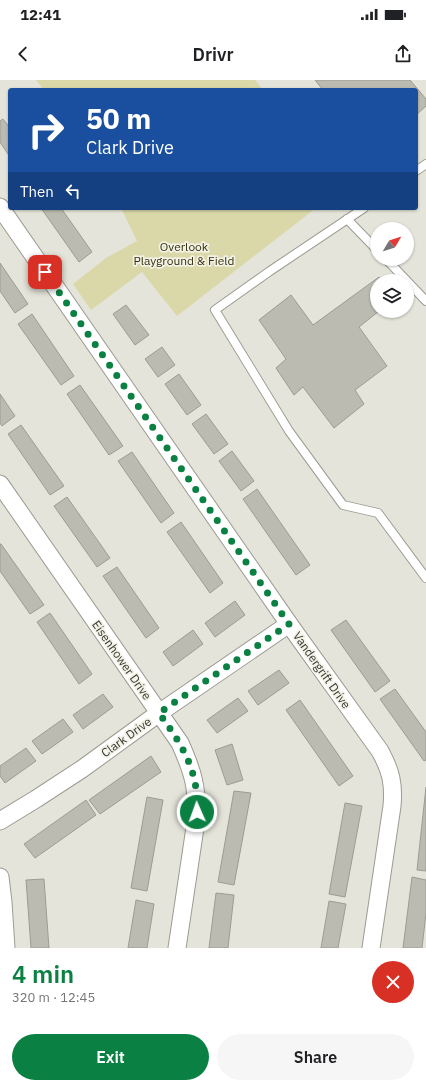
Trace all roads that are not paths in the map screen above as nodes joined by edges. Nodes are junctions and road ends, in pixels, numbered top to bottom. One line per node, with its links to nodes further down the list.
1 (0, 207): 9 (street, Vandergrift Drive)
2 (361, 210): 3 (lane)
3 (347, 219): 4 (lane); 8 (lane)
4 (370, 243)
5 (393, 266): 6 (lane)
6 (425, 298)
7 (0, 484): 10 (street, Eisenhower Drive)
8 (426, 578)
9 (289, 624): 10 (street, Clark Drive); 15 (street, Vandergrift Drive)
10 (159, 713): 11 (street, Clark Drive); 14 (street, Eisenhower Drive)
11 (0, 821)
12 (0, 877): 13 (street)
13 (6, 948)
14 (176, 948)
15 (371, 948)

